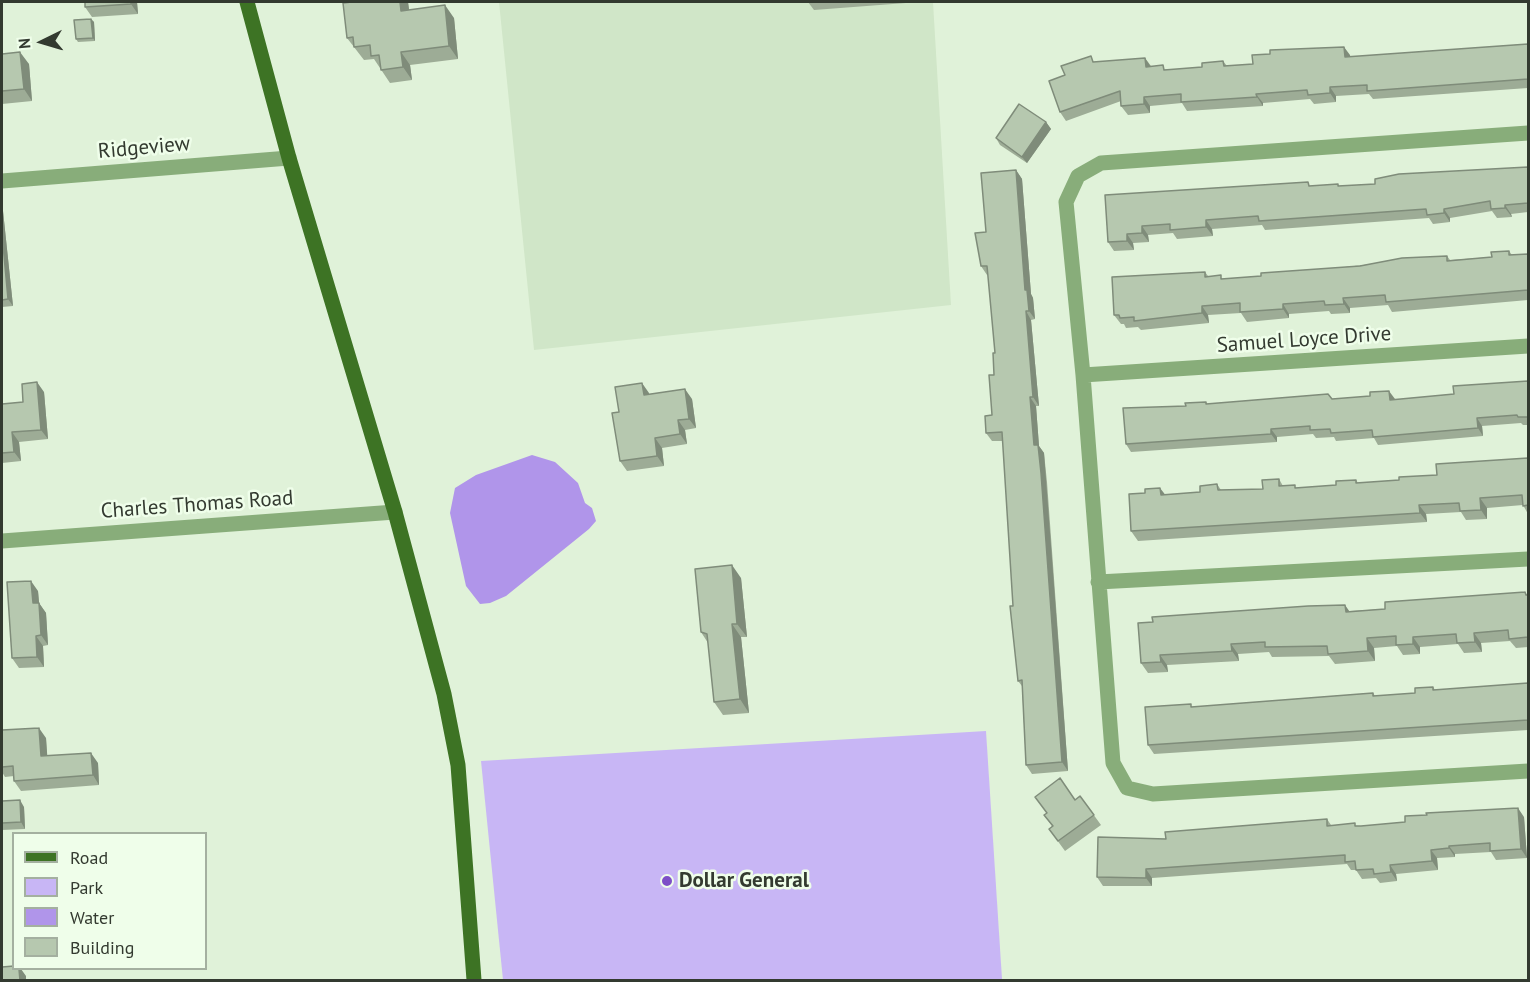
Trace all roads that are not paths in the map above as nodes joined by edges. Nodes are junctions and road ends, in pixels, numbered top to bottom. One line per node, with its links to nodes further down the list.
1 (247, 2): 3 (main road)
2 (1528, 133): 6 (street)
3 (289, 158): 4 (street, Ridgeview); 7 (main road)
4 (2, 181)
5 (1528, 346): 6 (street, Samuel Loyce Drive)
6 (1083, 375): 10 (street)
7 (395, 512): 8 (street, Charles Thomas Road); 12 (main road)
8 (2, 541)
9 (1528, 559): 10 (street)
10 (1098, 582): 11 (street)
11 (1528, 771)
12 (474, 981)

